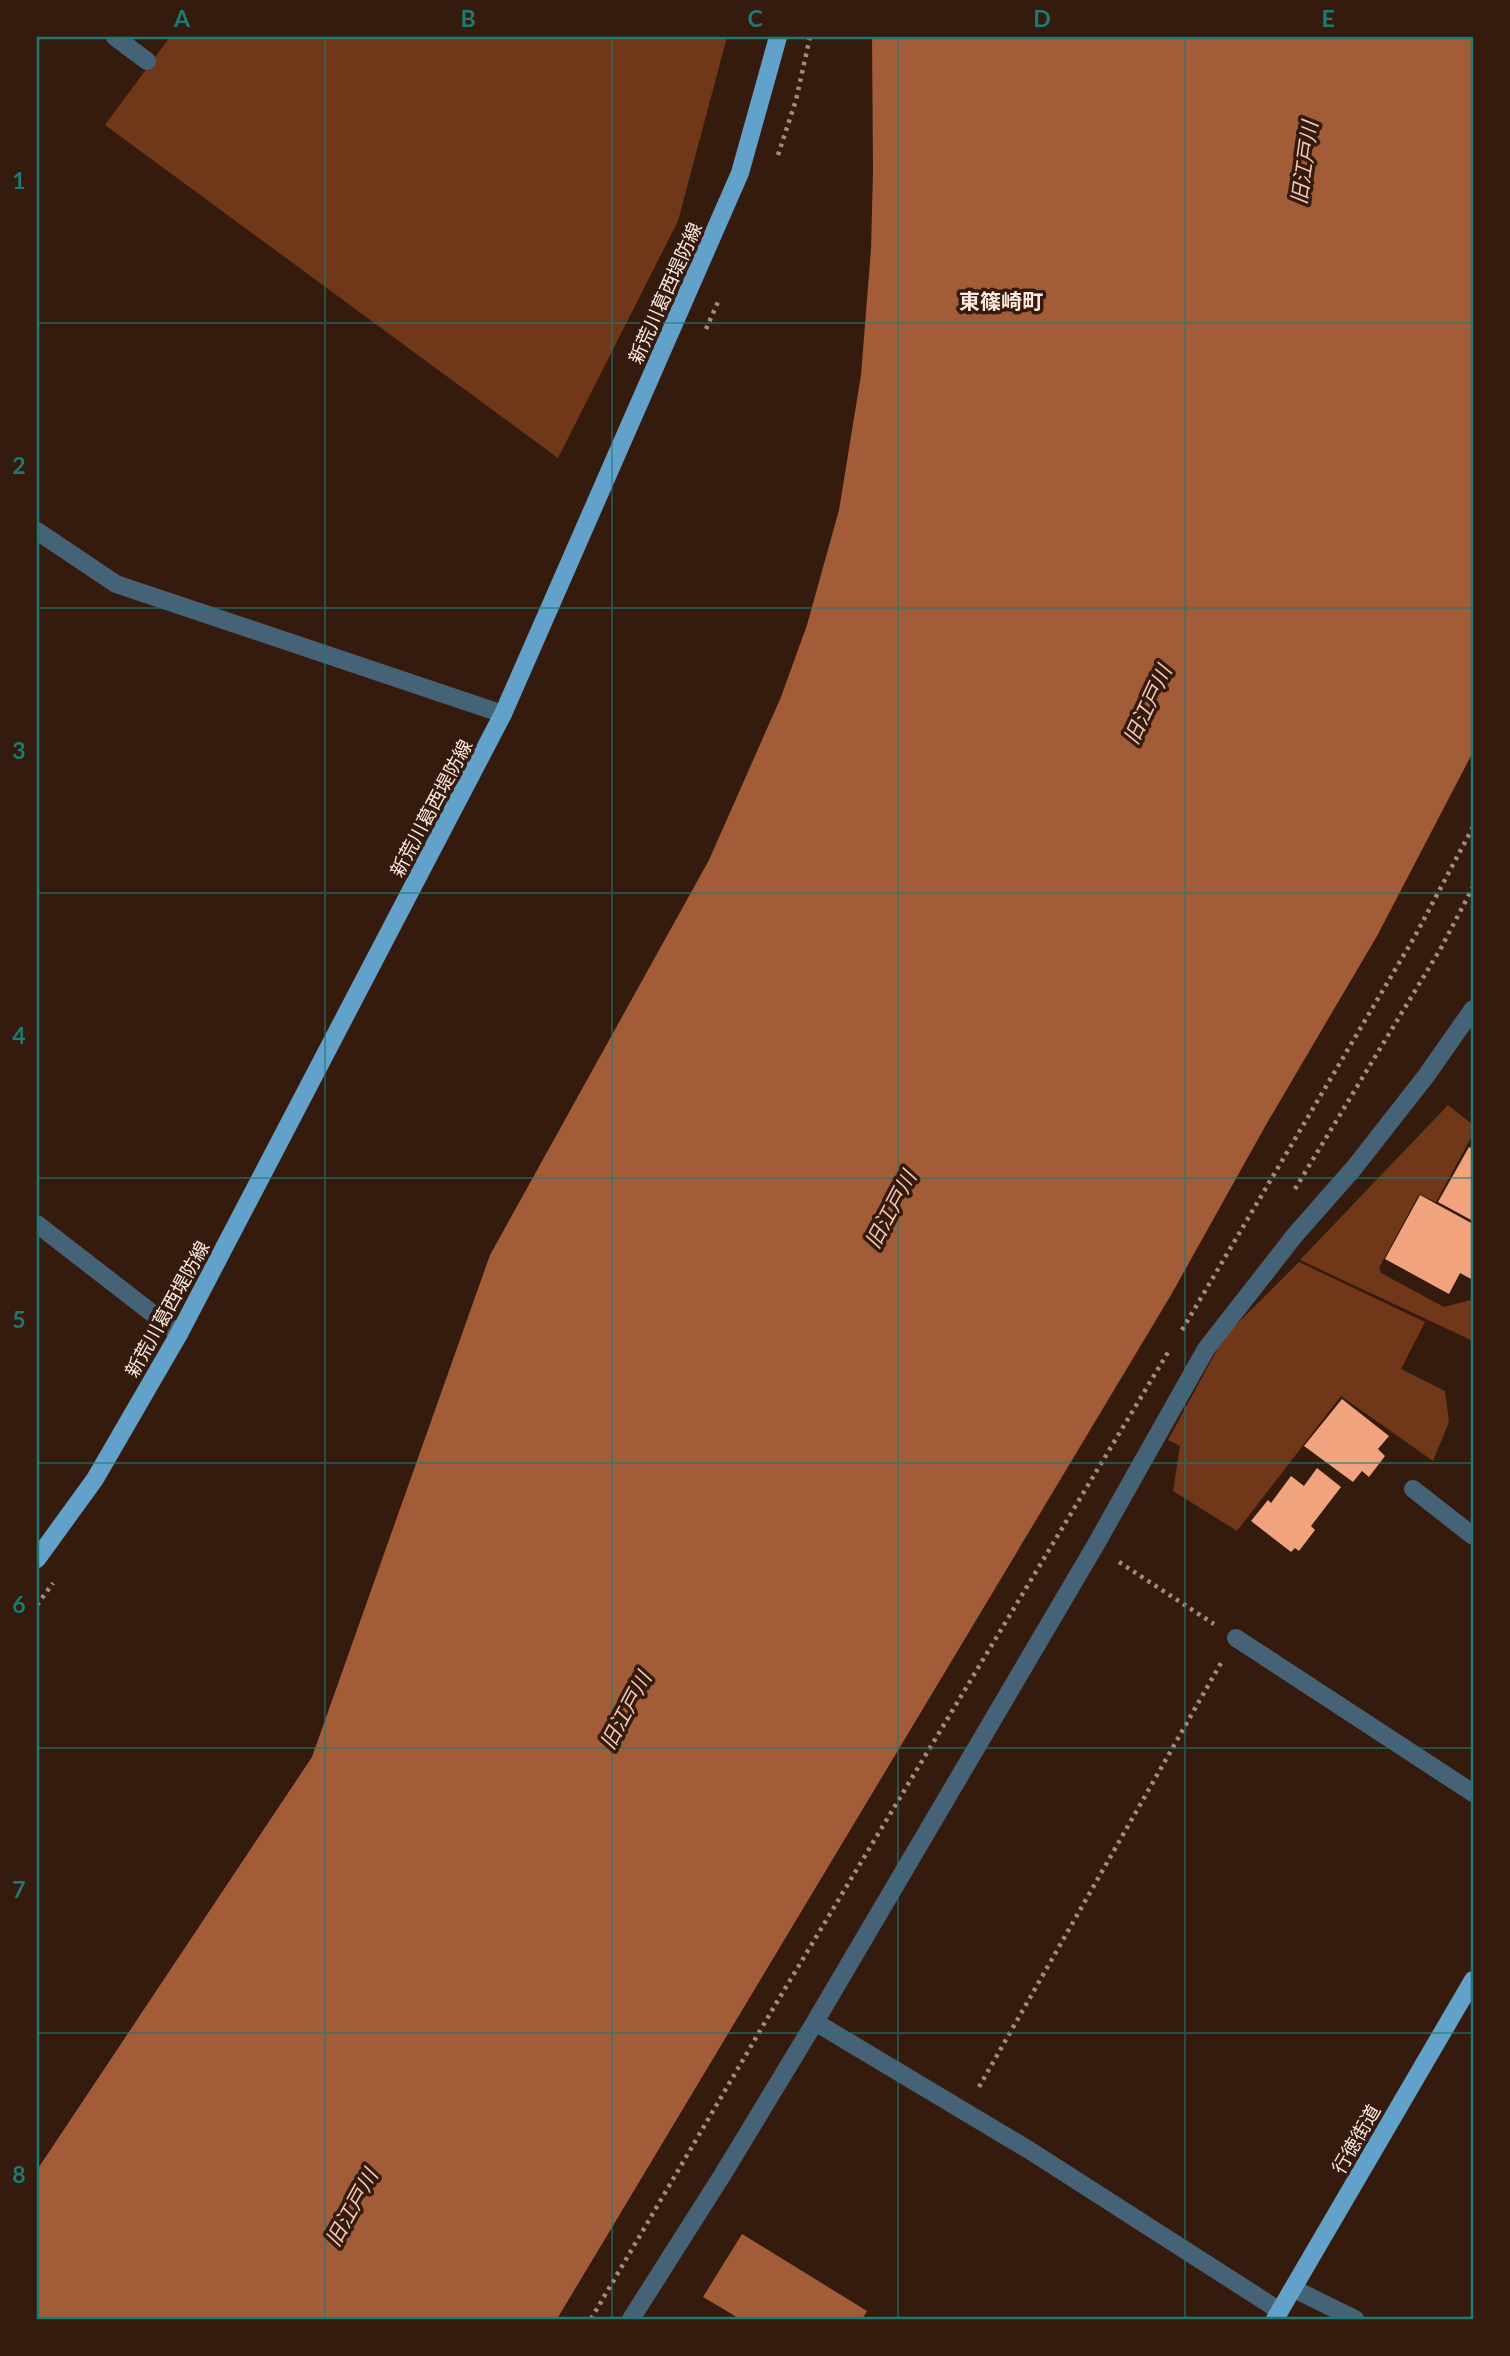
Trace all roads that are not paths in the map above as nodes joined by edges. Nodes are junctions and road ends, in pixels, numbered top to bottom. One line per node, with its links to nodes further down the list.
1 (115, 37): 3 (street)
2 (778, 37): 5 (main road, 新荒川葛西堤防線)
3 (147, 61)
4 (37, 531): 5 (street)
5 (503, 714): 8 (main road, 新荒川葛西堤防線)
6 (1473, 1009): 15 (street)
7 (37, 1224): 8 (street)
8 (179, 1334): 11 (main road, 新荒川葛西堤防線)
9 (1413, 1489): 10 (street)
10 (1473, 1536)
11 (37, 1559)
12 (1236, 1638): 13 (street)
13 (1473, 1793)
14 (1473, 1980): 16 (main road, 行徳街道)
15 (816, 2022): 17 (street); 18 (street)
16 (1294, 2289): 17 (main road, 行徳街道); 19 (street)
17 (1278, 2315)
18 (631, 2319)
19 (1355, 2319)

